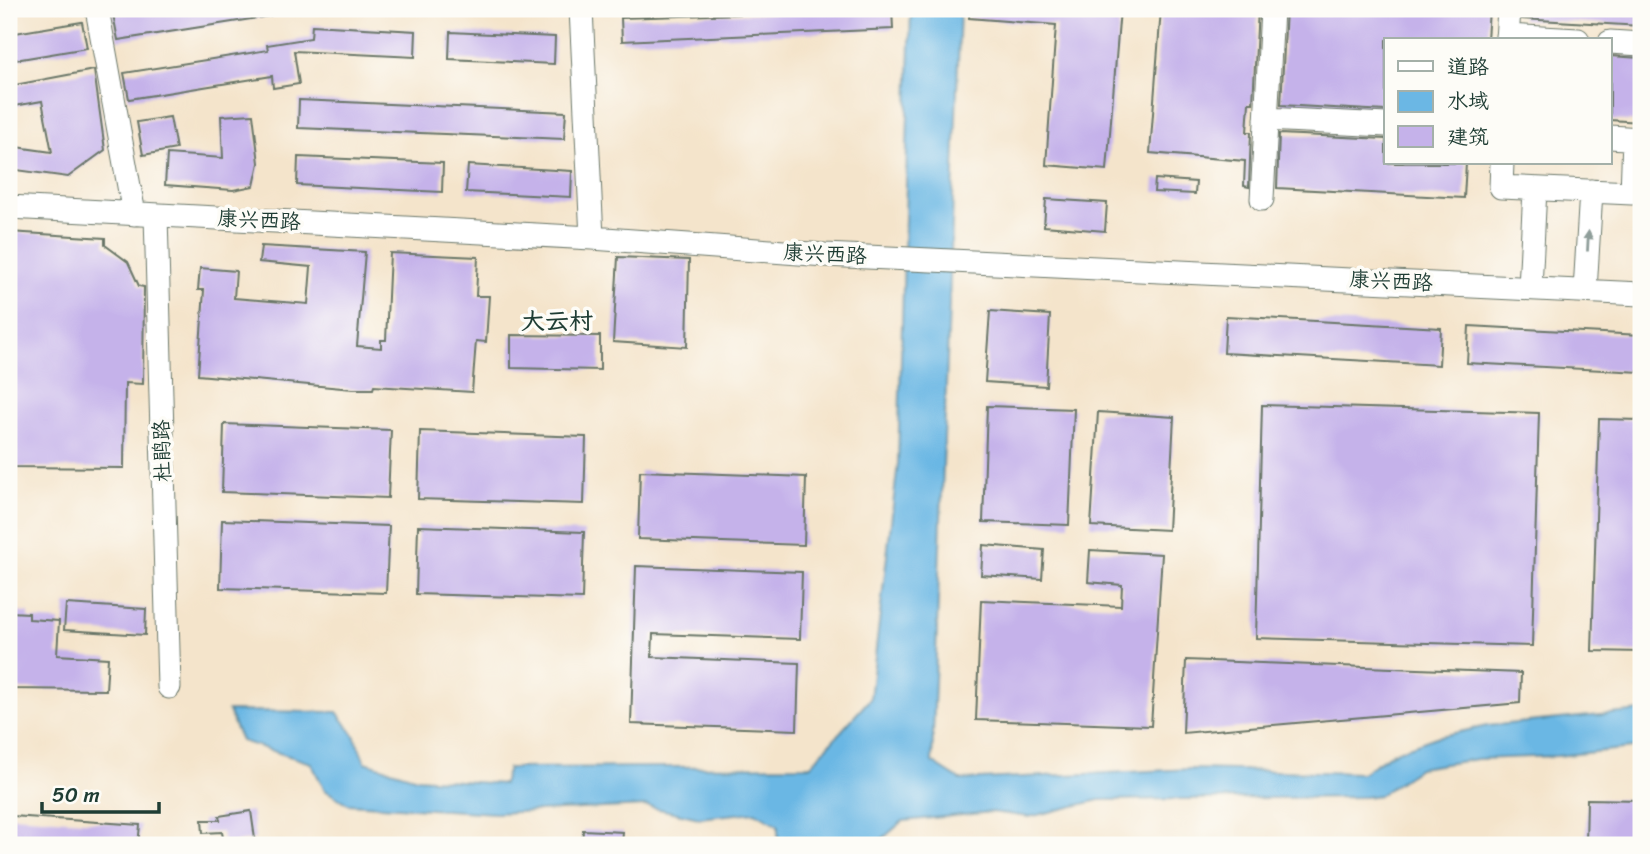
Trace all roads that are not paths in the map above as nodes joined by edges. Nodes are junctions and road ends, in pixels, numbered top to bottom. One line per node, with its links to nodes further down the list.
1 (97, 9): 17 (street, 杜鹃路)
2 (581, 9): 18 (street)
3 (1272, 9): 8 (street)
4 (1509, 9): 5 (street)
5 (1507, 38)
6 (1612, 42): 7 (street)
7 (1641, 44)
8 (1266, 119): 9 (street); 15 (street)
9 (1384, 125)
10 (1612, 137): 11 (street)
11 (1638, 139): 14 (street)
12 (1502, 164): 13 (street)
13 (1535, 189): 14 (street); 19 (street)
14 (1591, 191): 20 (street, one-way to 14)
15 (1262, 199)
16 (9, 207): 17 (street, 康兴西路)
17 (145, 214): 18 (street, 康兴西路); 22 (street, 杜鹃路)
18 (592, 238): 19 (street, 康兴西路)
19 (1530, 288): 20 (street, 康兴西路)
20 (1585, 291): 21 (street, 康兴西路)
21 (1641, 293)
22 (169, 687)

